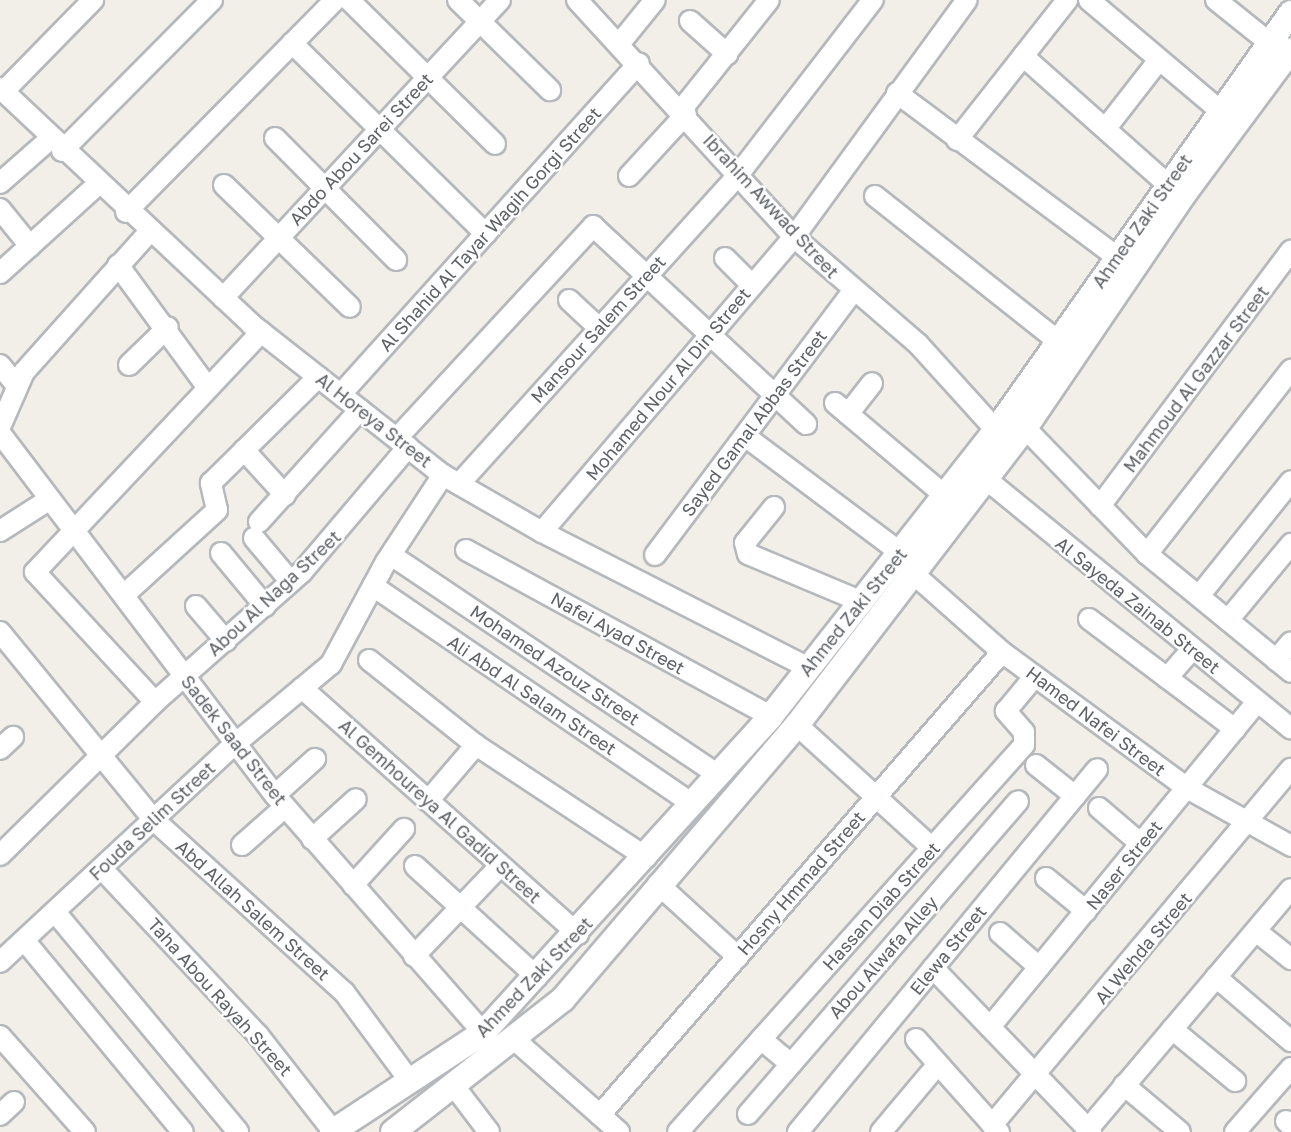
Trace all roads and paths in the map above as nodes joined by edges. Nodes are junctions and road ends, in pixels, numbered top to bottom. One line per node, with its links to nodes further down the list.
1 (93, 0): 26 (street)
2 (212, 0): 36 (street)
3 (335, 0): 18 (street)
4 (349, 0): 25 (street)
5 (458, 0): 17 (street)
6 (500, 0): 17 (street, Abdo Abou Sarei Street)
7 (577, 0): 19 (street, Ibrahim Awwad Street)
8 (655, 0): 19 (street)
9 (873, 0): 37 (street, Mansour Salem Street)
10 (967, 0): 28 (street, Mohamed Nour Al Din Street)
11 (1066, 0): 22 (street)
12 (1089, 0): 23 (street)
13 (1216, 0): 20 (street)
14 (760, 4): 21 (street)
15 (1291, 13): 20 (street, Ahmed Zaki Street)
16 (690, 21): 21 (street)
17 (480, 22): 25 (street, Abdo Abou Sarei Street); 27 (street)
18 (292, 43): 32 (street); 46 (street)
19 (620, 43): 24 (street, Ibrahim Awwad Street)
20 (1281, 47): 29 (street, Ahmed Zaki Street); 55 (street, Ahmed Zaki Street)
21 (727, 54): 30 (street)
22 (1023, 56): 31 (street); 34 (street)
23 (1159, 60): 29 (street); 31 (street)
24 (639, 63): 30 (street, Ibrahim Awwad Street); 48 (street, Al Shahid Al Tayar Wagih Gorgi Street)
25 (428, 78): 32 (street, Abdo Abou Sarei Street); 35 (street)
26 (2, 90): 36 (street, Al Horeya Street)
27 (550, 90)
28 (897, 93): 34 (street); 49 (street, Mohamed Nour Al Din Street)
29 (1219, 110): 40 (street, Ahmed Zaki Street)
30 (685, 112): 37 (street, Ibrahim Awwad Street); 38 (street)
31 (1106, 128): 40 (street)
32 (377, 132): 43 (street, Abdo Abou Sarei Street); 48 (street)
33 (275, 138): 43 (street)
34 (957, 140): 55 (street)
35 (495, 144)
36 (56, 145): 39 (street); 41 (street, Al Horeya Street)
37 (738, 175): 49 (street, Ibrahim Awwad Street); 58 (street, Mansour Salem Street)
38 (629, 176)
39 (0, 183)
40 (1167, 184): 55 (street, Ahmed Zaki Street)
41 (98, 185): 46 (street, Al Horeya Street); 51 (street)
42 (224, 185): 50 (street)
43 (325, 188): 50 (street, Abdo Abou Sarei Street); 54 (street)
44 (875, 196): 68 (street)
45 (0, 209): 51 (street)
46 (126, 212): 47 (street, Al Horeya Street)
47 (149, 232): 56 (street); 61 (street, Al Horeya Street)
48 (486, 234): 76 (street, Al Shahid Al Tayar Wagih Gorgi Street)
49 (794, 237): 59 (street, Mohamed Nour Al Din Street); 60 (street, Ibrahim Awwad Street)
50 (279, 238): 61 (street, Abdo Abou Sarei Street); 63 (street)
51 (30, 246): 57 (street)
52 (1291, 251): 93 (street, Mahmoud Al Gazzar Street)
53 (725, 258): 59 (street)
54 (396, 260)
55 (1126, 263): 68 (street, Ahmed Zaki Street); 81 (street, Ahmed Zaki Street)
56 (118, 265): 64 (street); 74 (street)
57 (0, 273)
58 (646, 276): 65 (street, Mansour Salem Street); 67 (street); 85 (street, Abou Al Naga Street)
59 (752, 285): 67 (street, Mohamed Nour Al Din Street)
60 (853, 291): 77 (street, Sayed Gamal Abbas Street); 82 (street, Ibrahim Awwad Street)
61 (223, 298): 66 (street, Al Horeya Street)
62 (569, 300): 65 (street)
63 (350, 307)
64 (168, 327): 70 (street); 75 (street)
65 (599, 328): 87 (street, Mansour Salem Street)
66 (261, 332): 72 (street, Al Horeya Street); 75 (street)
67 (710, 335): 77 (street); 97 (street, Mohamed Nour Al Din Street)
68 (1058, 340): 82 (street, Ahmed Zaki Street)
69 (0, 365): 74 (street)
70 (129, 365)
71 (1291, 370): 102 (street)
72 (318, 377): 76 (street, Al Horeya Street); 86 (street)
73 (872, 384): 90 (street)
74 (16, 385): 80 (street)
75 (208, 388): 95 (street)
76 (341, 394): 78 (street, Al Horeya Street)
77 (776, 396): 79 (street); 84 (street, Sayed Gamal Abbas Street)
78 (360, 410): 85 (street, Al Horeya Street); 91 (street)
79 (806, 424)
80 (0, 427)
81 (1025, 428): 88 (street, Ahmed Zaki Street); 93 (street)
82 (996, 430): 90 (street, Ahmed Zaki Street)
83 (0, 433): 92 (street, Sadek Saad Street)
84 (744, 436): 101 (street); 104 (street, Sayed Gamal Abbas Street)
85 (402, 442): 87 (street, Al Horeya Street); 106 (street, Abou Al Naga Street)
86 (244, 450): 91 (street); 108 (street)
87 (451, 479): 97 (street, Al Horeya Street); 103 (street, Fouda Selim Street)
88 (986, 479): 105 (street, Ahmed Zaki Street); 120 (street, Al Sayeda Zainab Street)
89 (1291, 481): 109 (street)
90 (943, 494): 101 (street, Ahmed Zaki Street)
91 (285, 495): 106 (street)
92 (50, 499): 95 (street, Sadek Saad Street); 96 (street)
93 (1100, 506): 102 (street)
94 (774, 507): 110 (street)
95 (73, 529): 108 (street, Sadek Saad Street); 129 (street)
96 (0, 531)
97 (542, 532): 124 (street, Al Horeya Street)
98 (1291, 544): 114 (street)
99 (466, 550): 131 (street, Nafei Ayad Street)
100 (221, 553): 112 (street)
101 (901, 553): 110 (street, Ahmed Zaki Street)
102 (1147, 554): 109 (street)
103 (391, 555): 107 (street, Fouda Selim Street); 142 (street, Mohamed Azouz Street)
104 (655, 555)
105 (916, 576): 119 (street, Ahmed Zaki Street); 121 (street, Hamed Nafei Street)
106 (291, 582): 112 (street, Abou Al Naga Street)
107 (372, 586): 128 (street, Fouda Selim Street); 150 (street, Ali Abd Al Salam Street)
108 (124, 595): 125 (street, Sadek Saad Street)
109 (1199, 596): 114 (street)
110 (862, 602): 115 (street, Ahmed Zaki Street)
111 (196, 606): 117 (street)
112 (265, 606): 117 (street, Abou Al Naga Street)
113 (1089, 620): 127 (street)
114 (1228, 621): 123 (street)
115 (836, 631): 119 (street); 124 (street, Ahmed Zaki Street)
116 (0, 632): 137 (street, Abd Allah Salem Street)
117 (226, 641): 125 (street, Abou Al Naga Street)
118 (1291, 642): 123 (street)
119 (858, 648): 132 (street, Ahmed Zaki Street)
120 (1192, 649): 127 (street); 130 (street, Al Sayeda Zainab Street)
121 (1002, 652): 126 (street, Hamed Nafei Street); 145 (street, Hosny Hmmad Street)
122 (369, 660): 136 (street)
123 (1284, 666)
124 (807, 668): 131 (street, Ahmed Zaki Street)
125 (184, 675): 129 (street, Abou Al Naga Street); 135 (street, Sadek Saad Street)
126 (1035, 676): 143 (street, Hamed Nafei Street); 159 (street, Hassan Diab Street)
127 (1167, 678): 133 (street)
128 (302, 688): 135 (street, Fouda Selim Street); 148 (street, Al Gemhoureya Al Gadid Street)
129 (155, 702): 137 (street, Abou Al Naga Street)
130 (1257, 702): 133 (street, Naser Street); 134 (street, Al Sayeda Zainab Street)
131 (771, 716): 142 (street, Ahmed Zaki Street)
132 (797, 725): 145 (street); 166 (street, Ahmed Zaki Street)
133 (1235, 729): 143 (street, Naser Street)
134 (1291, 729)
135 (235, 744): 147 (street, Sadek Saad Street); 152 (street, Fouda Selim Street)
136 (476, 745): 148 (street); 161 (street)
137 (101, 759): 152 (street, Abd Allah Salem Street); 160 (street, Abou Al Naga Street)
138 (315, 759): 147 (street)
139 (1036, 765): 144 (street)
140 (1097, 769): 144 (street, Elewa Street)
141 (1291, 769): 153 (street, Al Wehda Street)
142 (718, 775): 150 (street, Ahmed Zaki Street)
143 (1186, 788): 153 (street, Hamed Nafei Street); 156 (street, Naser Street)
144 (1075, 796): 181 (street, Elewa Street)
145 (875, 798): 159 (street); 177 (street, Hosny Hmmad Street)
146 (356, 799): 155 (street)
147 (280, 801): 155 (street, Sadek Saad Street); 157 (street)
148 (428, 801): 163 (street, Al Gemhoureya Al Gadid Street)
149 (1018, 801): 192 (street, Abou Alwafa Alley)
150 (692, 804): 161 (street, Ahmed Zaki Street)
151 (1099, 808): 156 (street)
152 (154, 820): 164 (street, Fouda Selim Street); 196 (street, Abd Allah Salem Street)
153 (1248, 825): 158 (street, Hamed Nafei Street); 195 (street, Al Wehda Street)
154 (404, 829): 167 (street)
155 (312, 839): 167 (street, Sadek Saad Street)
156 (1141, 844): 170 (street, Naser Street)
157 (242, 845)
158 (1291, 846)
159 (932, 848): 188 (street, Hassan Diab Street)
160 (0, 855)
161 (646, 857): 174 (street, Ahmed Zaki Street)
162 (416, 866): 169 (street)
163 (500, 866): 169 (street); 174 (street, Al Gemhoureya Al Gadid Street)
164 (102, 869): 171 (street, Fouda Selim Street); 208 (street, Taha Abou Rayah Street)
165 (1046, 878): 170 (street)
166 (658, 884): 177 (street); 190 (street, Ahmed Zaki Street)
167 (353, 885): 176 (street, Sadek Saad Street)
168 (1291, 889): 172 (street)
169 (460, 908): 176 (street); 182 (street)
170 (1086, 911): 180 (street, Naser Street)
171 (55, 912): 175 (street, Fouda Selim Street); 207 (street)
172 (1256, 931): 178 (street); 183 (street)
173 (1000, 933): 180 (street)
174 (578, 934): 182 (street, Ahmed Zaki Street)
175 (24, 940): 179 (street, Fouda Selim Street); 206 (street)
176 (414, 956): 186 (street, Sadek Saad Street)
177 (738, 957): 201 (street, Hosny Hmmad Street)
178 (1291, 959)
179 (0, 962)
180 (1040, 967): 184 (street, Naser Street)
181 (933, 968): 184 (street); 212 (street, Elewa Street)
182 (537, 977): 186 (street, Ahmed Zaki Street)
183 (1216, 977): 185 (street); 191 (street)
184 (990, 1027): 195 (street)
185 (1172, 1029): 197 (street); 198 (street)
186 (483, 1033): 196 (street, Ahmed Zaki Street)
187 (0, 1036): 205 (street)
188 (762, 1039): 192 (street); 211 (street, Hassan Diab Street)
189 (916, 1039): 193 (street)
190 (515, 1040): 199 (street, Ahmed Zaki Street); 201 (street)
191 (1291, 1041)
192 (791, 1064): 200 (street, Abou Alwafa Alley)
193 (938, 1064): 202 (street); 203 (street)
194 (1291, 1068): 214 (street)
195 (1036, 1075): 202 (street, Al Wehda Street); 204 (street)
196 (409, 1080): 208 (street, Ahmed Zaki Street)
197 (1235, 1081)
198 (1124, 1085): 204 (street); 213 (street)
199 (454, 1086): 209 (street, Ahmed Zaki Street); 210 (street)
200 (748, 1114)
201 (610, 1126)
202 (996, 1128)
203 (885, 1130)
204 (1090, 1130)
205 (85, 1132)
206 (183, 1132)
207 (238, 1132)
208 (332, 1132)
209 (393, 1132)
210 (489, 1132)
211 (678, 1132)
212 (798, 1132)
213 (1180, 1132)
214 (1235, 1132)

